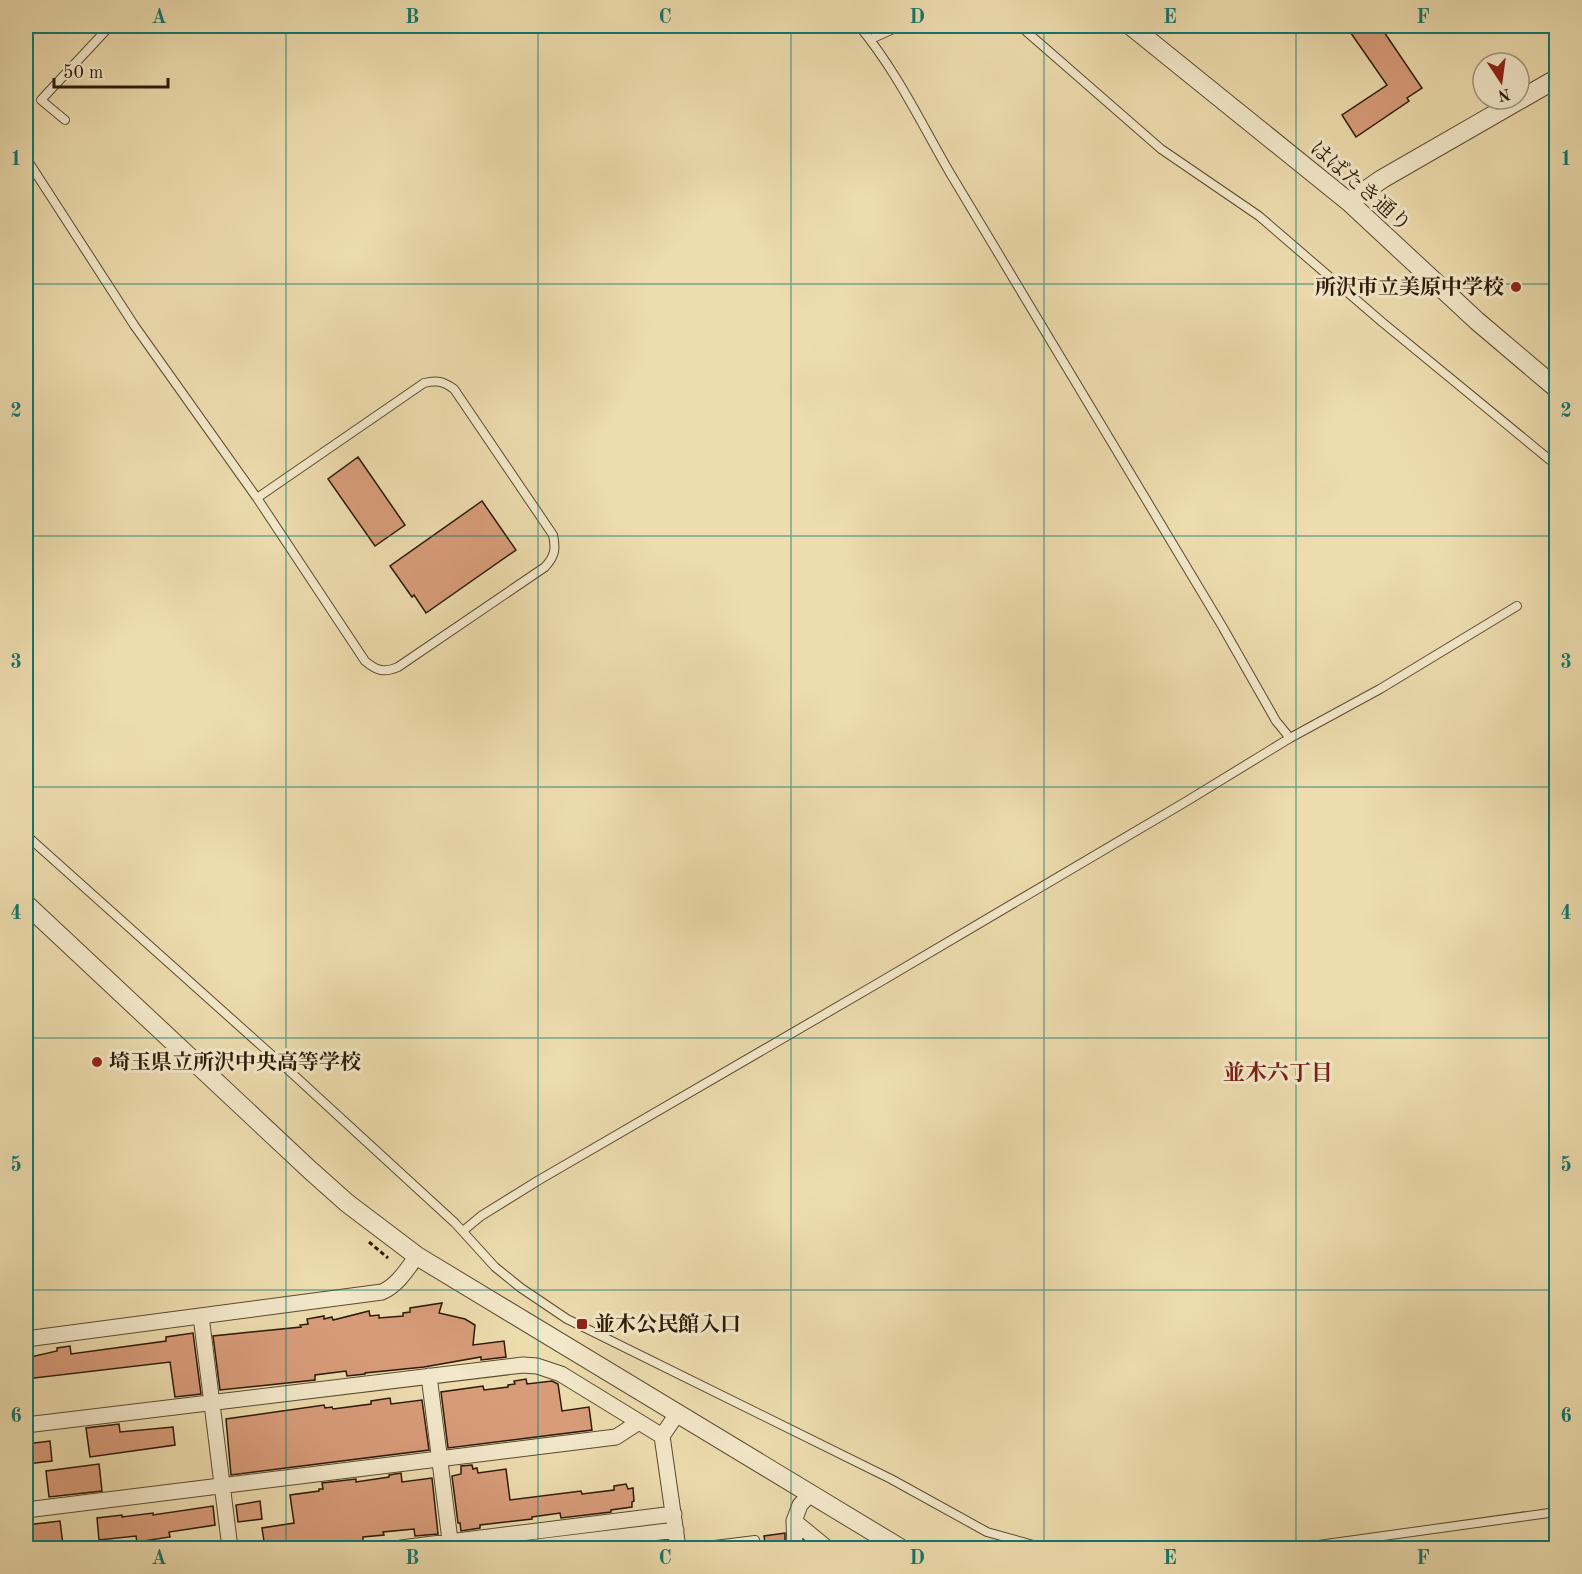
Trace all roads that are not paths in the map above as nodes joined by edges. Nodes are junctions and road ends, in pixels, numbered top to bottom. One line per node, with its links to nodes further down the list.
1 (110, 26): 8 (lane)
2 (859, 26): 6 (lane)
3 (900, 26): 6 (lane)
4 (1020, 26): 12 (lane)
5 (1131, 26): 10 (street, はばたき通り)
6 (871, 39): 15 (lane)
7 (1557, 80): 10 (street)
8 (65, 120)
9 (26, 158): 13 (lane)
10 (1349, 202): 11 (street, はばたき通り)
11 (1557, 388)
12 (1557, 465)
13 (257, 498): 13 (lane)
14 (1517, 606): 15 (lane)
15 (1290, 738): 18 (lane)
16 (26, 835): 18 (lane)
17 (26, 904): 19 (street)
18 (463, 1232): 46 (lane)
19 (417, 1256): 20 (street); 24 (street)
20 (201, 1316): 21 (street); 23 (street)
21 (26, 1339)
22 (429, 1376): 23 (street); 25 (street); 28 (street)
23 (212, 1402): 26 (street); 29 (street)
24 (677, 1414): 27 (street); 30 (street)
25 (639, 1422): 27 (street); 28 (street)
26 (26, 1425)
27 (662, 1436): 33 (street)
28 (440, 1460): 29 (street); 37 (street)
29 (222, 1486): 31 (street); 38 (street)
30 (810, 1494): 34 (street); 45 (street)
31 (26, 1510)
32 (1557, 1512): 47 (lane)
33 (674, 1514): 35 (street); 37 (street)
34 (794, 1521): 43 (street); 44 (street)
35 (676, 1530): 40 (street); 41 (street)
36 (755, 1540): 42 (lane)
37 (451, 1546): 39 (street)
38 (230, 1548)
39 (401, 1548)
40 (528, 1548)
41 (678, 1548)
42 (690, 1548)
43 (795, 1548)
44 (827, 1548)
45 (900, 1548)
46 (1044, 1548)
47 (1297, 1548)

